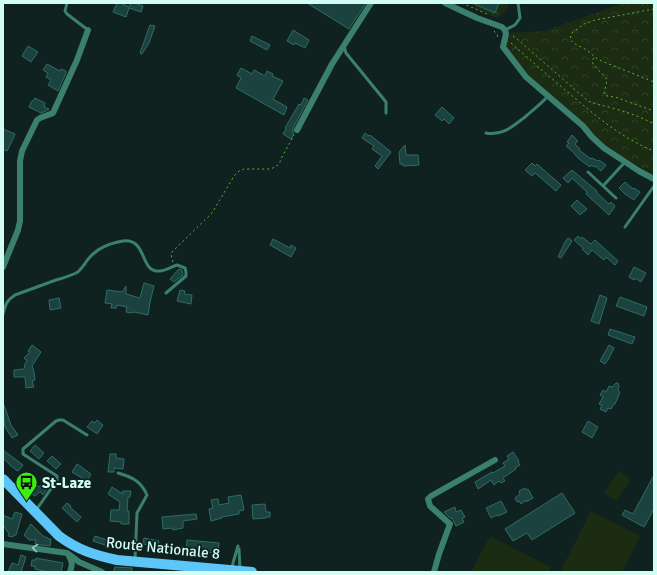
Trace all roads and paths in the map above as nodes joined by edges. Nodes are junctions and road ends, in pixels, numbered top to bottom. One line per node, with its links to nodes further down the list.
1 (67, 3): 8 (lane)
2 (371, 3): 10 (street)
3 (445, 3): 7 (street)
4 (462, 3): 7 (path)
5 (518, 3): 9 (lane)
6 (654, 9): 11 (path)
7 (493, 24): 9 (street)
8 (88, 30): 28 (street)
9 (505, 32): 13 (street); 16 (path); 19 (path)
10 (344, 46): 15 (lane); 17 (street)
11 (594, 57): 12 (path); 14 (path)
12 (654, 82)
13 (548, 96): 18 (lane); 20 (street)
14 (654, 111)
15 (386, 113)
16 (654, 124)
17 (297, 130): 27 (path)
18 (486, 133)
19 (654, 151)
20 (625, 162): 22 (street); 23 (lane)
21 (588, 172): 23 (lane)
22 (654, 178)
23 (603, 186): 25 (lane)
24 (654, 186): 26 (lane)
25 (616, 198)
26 (625, 227)
27 (174, 266): 29 (lane); 30 (lane)
28 (3, 267)
29 (166, 293)
30 (3, 314)
31 (87, 435): 35 (lane)
32 (495, 460): 43 (street)
33 (118, 473): 38 (lane)
34 (3, 479): 35 (main road, Route Nationale 8)
35 (34, 511): 37 (main road, Route Nationale 8)
36 (3, 544): 37 (street, one-way to 36)
37 (68, 549): 38 (main road, Route Nationale 8); 40 (street); 41 (street)
38 (135, 562): 39 (main road, Route Nationale 8)
39 (236, 571): 39 (lane); 42 (main road, Route Nationale 8)
40 (70, 572)
41 (102, 572)
42 (252, 572)
43 (434, 572)

